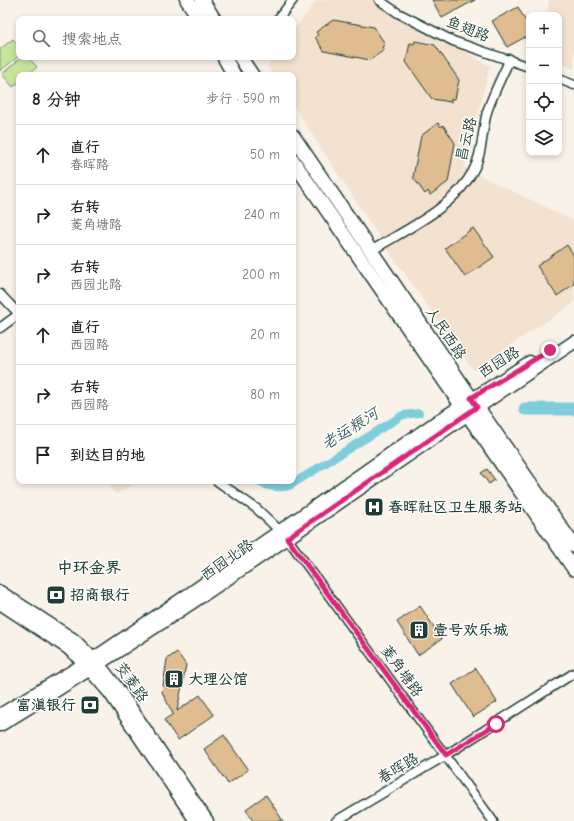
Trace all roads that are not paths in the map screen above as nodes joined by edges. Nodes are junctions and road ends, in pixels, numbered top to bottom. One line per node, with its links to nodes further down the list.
1 (187, 0): 5 (main road)
2 (202, 0): 6 (main road)
3 (293, 0): 7 (street)
4 (379, 0): 8 (street, 鱼翅路)
5 (198, 16)
6 (212, 16)
7 (280, 16)
8 (510, 59): 11 (street, 鱼翅路); 18 (street, 昌云路)
9 (226, 60): 12 (main road)
10 (244, 60): 13 (main road)
11 (526, 66)
12 (232, 72)
13 (250, 72)
14 (562, 80): 15 (street)
15 (574, 85)
16 (296, 140): 18 (main road, 人民西路)
17 (296, 165): 25 (main road, 人民西路)
18 (370, 251): 25 (main road, 人民西路)
19 (0, 294): 20 (street)
20 (16, 311)
21 (16, 316): 22 (street)
22 (0, 328)
23 (574, 333): 25 (main road, 西园路)
24 (574, 342): 25 (main road, 西园路)
25 (469, 406): 27 (main road, 西园北路); 28 (main road, 人民西路); 29 (main road, 人民西路)
26 (221, 484): 27 (street, 菱角塘路)
27 (284, 534): 32 (main road, 西园北路); 36 (street, 菱角塘路)
28 (574, 546)
29 (574, 569)
30 (0, 592): 32 (main road, 茭菱路)
31 (0, 603): 32 (main road, 茭菱路)
32 (92, 664): 34 (main road, 西园北路); 35 (main road, 西园北路); 37 (main road, 茭菱路); 38 (main road, 茭菱路)
33 (574, 673): 36 (street, 春晖路)
34 (0, 715)
35 (0, 725)
36 (446, 755): 39 (street, 春晖路); 40 (street, 菱角塘路)
37 (196, 821)
38 (207, 821)
39 (336, 821)
40 (493, 821)

